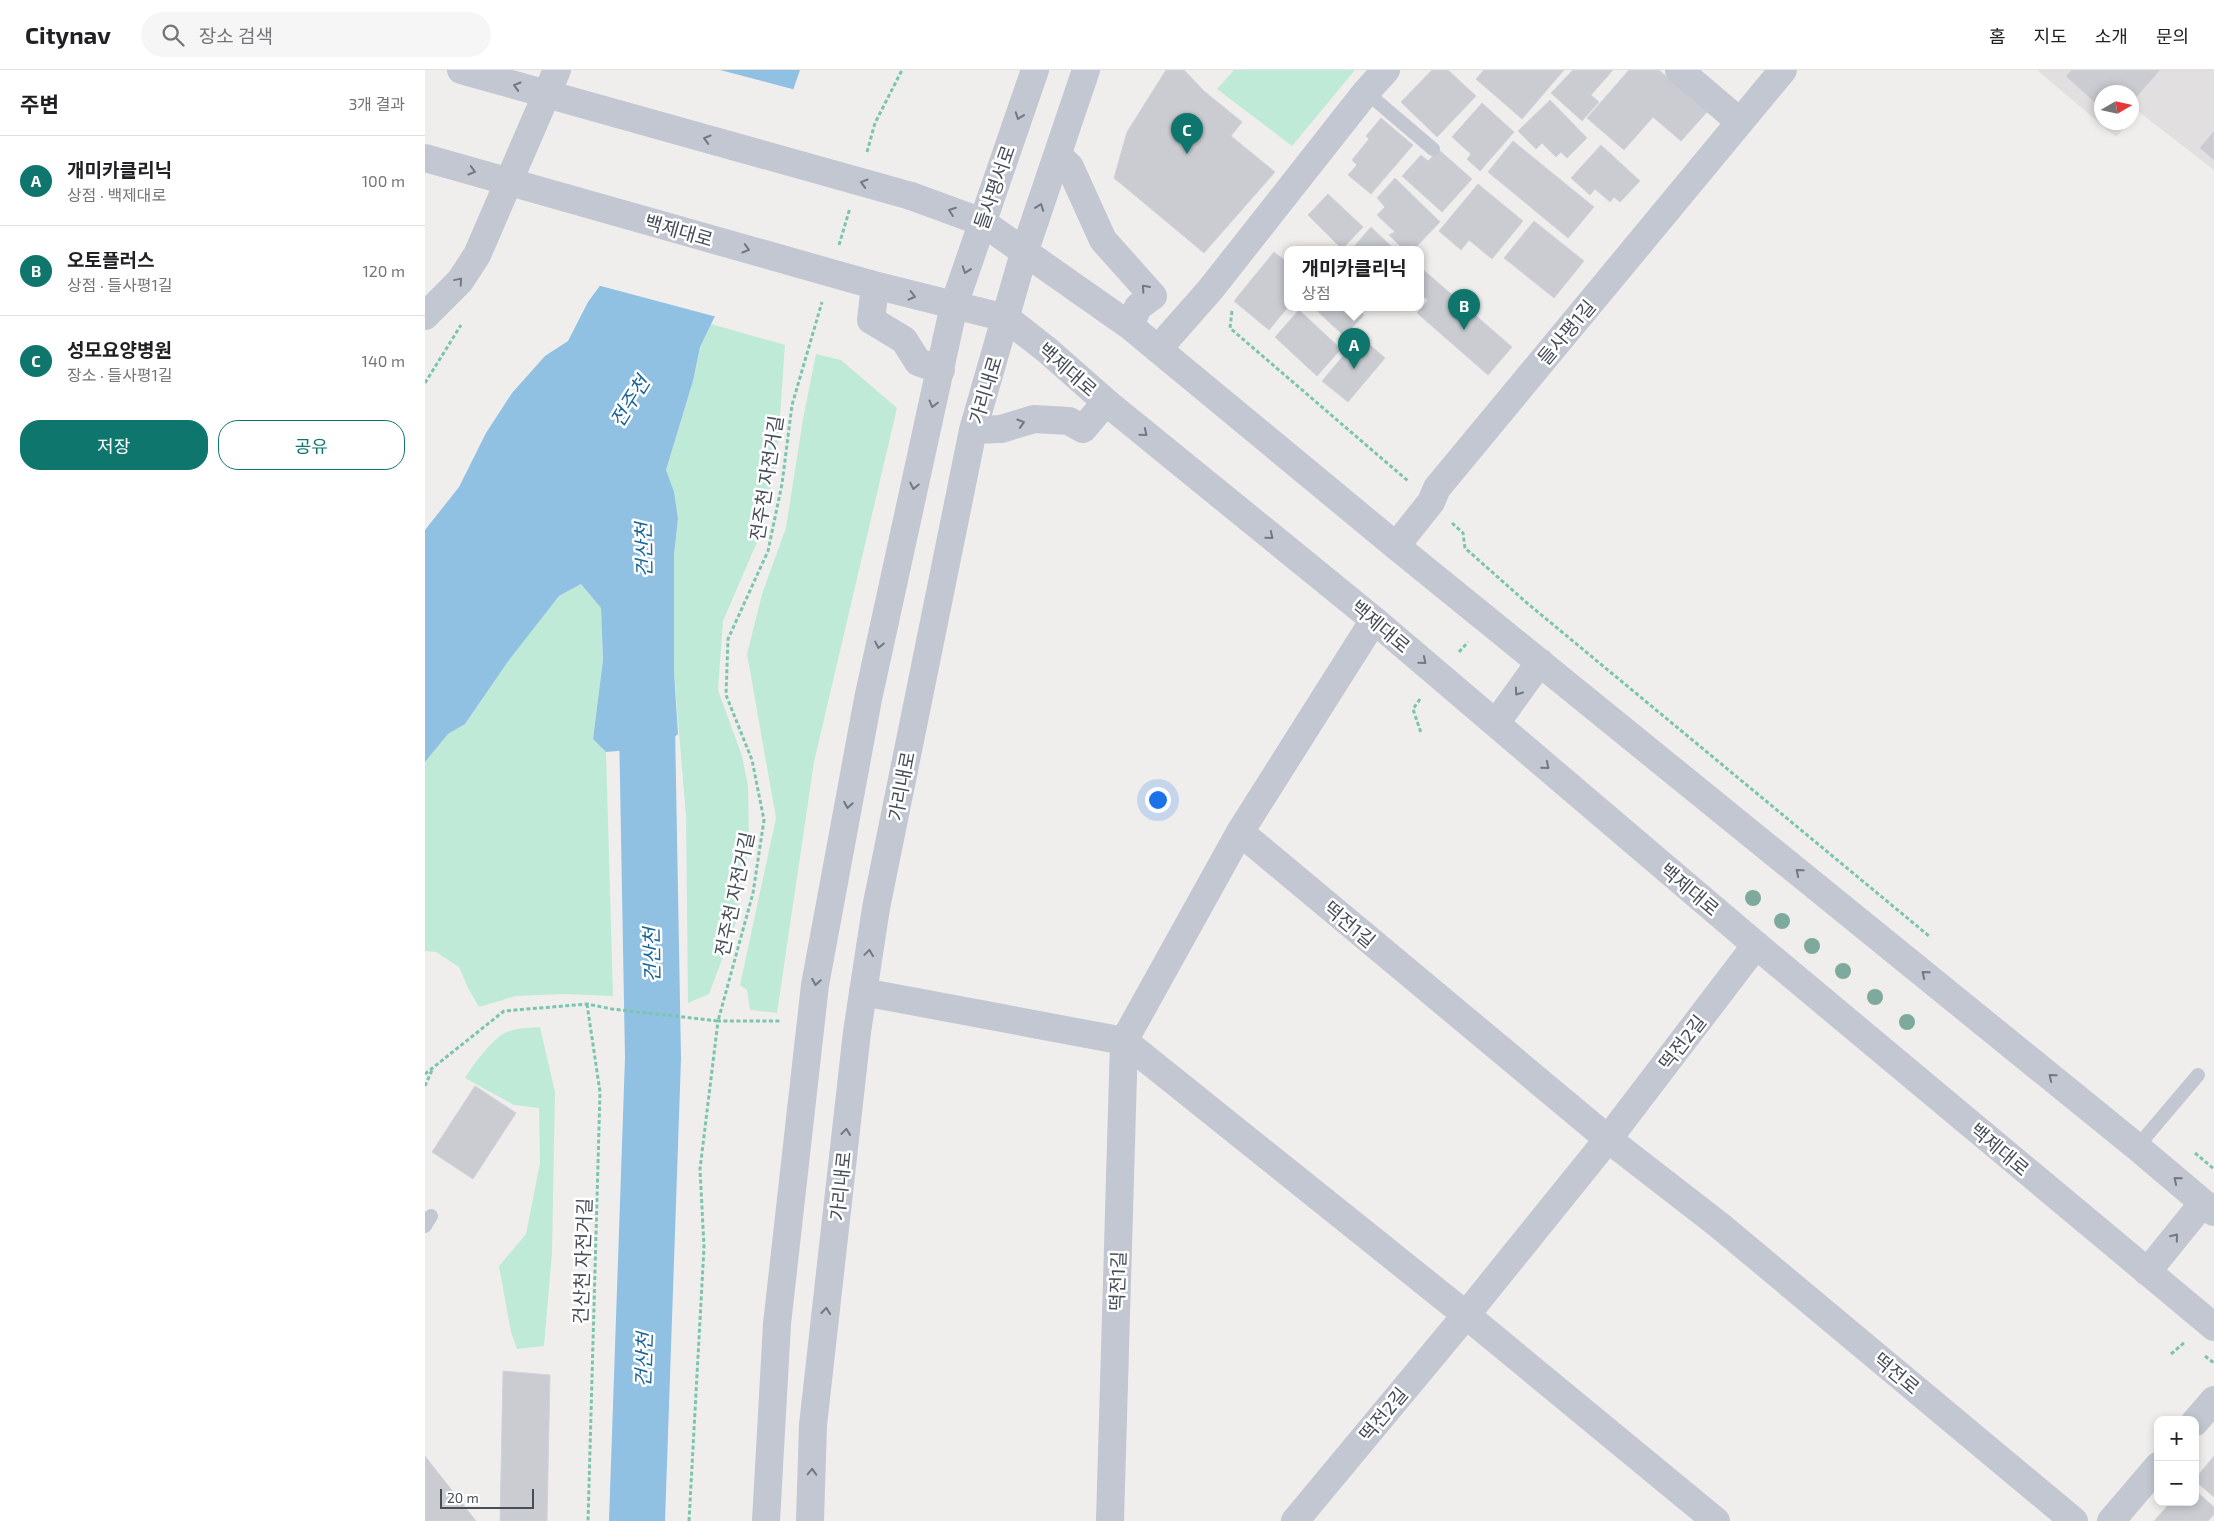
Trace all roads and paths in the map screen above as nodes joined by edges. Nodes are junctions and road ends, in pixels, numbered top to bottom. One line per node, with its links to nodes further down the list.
1 (460, 70): 16 (street, one-way to 1, bridge)
2 (557, 70): 23 (street, one-way to 2)
3 (902, 70): 14 (path)
4 (1035, 70): 16 (street, 들사평서로, one-way to 16)
5 (1086, 70): 12 (street, 가리내로)
6 (1386, 70): 9 (street)
7 (1679, 70): 10 (street)
8 (1783, 70): 10 (street, 들사평1길)
9 (1366, 92): 11 (lane); 26 (street)
10 (1739, 122): 32 (street, 들사평1길)
11 (1433, 149)
12 (1058, 155): 17 (street, 가리내로, one-way to 12); 25 (street, one-way to 12)
13 (425, 158): 19 (street, 백제대로, one-way to 19, bridge)
14 (864, 160)
15 (850, 207): 18 (path)
16 (982, 222): 17 (street); 21 (street, 들사평서로, one-way to 21)
17 (1024, 253): 24 (street, 가리내로); 25 (street)
18 (836, 254)
19 (873, 285): 21 (street, 백제대로, one-way to 21); 27 (street)
20 (822, 301): 41 (path, 전주천 자전거길)
21 (954, 305): 24 (street, 백제대로); 27 (street)
22 (1232, 311): 30 (path)
23 (425, 316)
24 (1007, 318): 28 (street, 백제대로); 29 (street, 가리내로)
25 (1130, 326): 26 (street)
26 (1158, 349): 32 (street)
27 (941, 370): 60 (street, one-way to 60)
28 (1106, 402): 29 (street, one-way to 28); 33 (street, 백제대로, one-way to 33)
29 (973, 430): 39 (street, 가리내로, one-way to 29)
30 (1400, 474)
31 (1463, 533): 37 (path)
32 (1396, 546): 34 (street)
33 (1374, 620): 35 (street, 백제대로, one-way to 35); 36 (street, 떡전1길)
34 (1540, 662): 35 (street, one-way to 35); 49 (street, one-way to 34)
35 (1496, 723): 38 (street, 백제대로, one-way to 38)
36 (1241, 832): 43 (street, 떡전1길); 48 (street, 떡전1길)
37 (1936, 942)
38 (1756, 945): 48 (street, 떡전2길); 51 (street, 백제대로)
39 (863, 992): 43 (street); 61 (street, 가리내로, one-way to 39)
40 (587, 1004): 41 (path); 44 (path); 58 (path, 건산천 자전거길)
41 (718, 1021): 42 (path); 59 (path)
42 (783, 1021)
43 (1124, 1041): 52 (street); 62 (street, 떡전1길)
44 (433, 1068): 45 (path); 47 (path)
45 (425, 1074)
46 (2198, 1075): 49 (lane)
47 (425, 1086)
48 (1607, 1139): 52 (street, 떡전2길); 64 (street, 떡전로)
49 (2137, 1147): 50 (street, one-way to 49)
50 (2209, 1208): 51 (street, one-way to 50)
51 (2147, 1272): 53 (street, 백제대로)
52 (1466, 1315): 57 (street, 떡전2길); 63 (street)
53 (2214, 1328)
54 (2214, 1400): 55 (street)
55 (2199, 1417)
56 (2154, 1471): 65 (street)
57 (1302, 1519)
58 (588, 1521)
59 (689, 1521)
60 (766, 1521)
61 (810, 1521)
62 (1109, 1521)
63 (1716, 1521)
64 (2074, 1521)
65 (2111, 1521)

